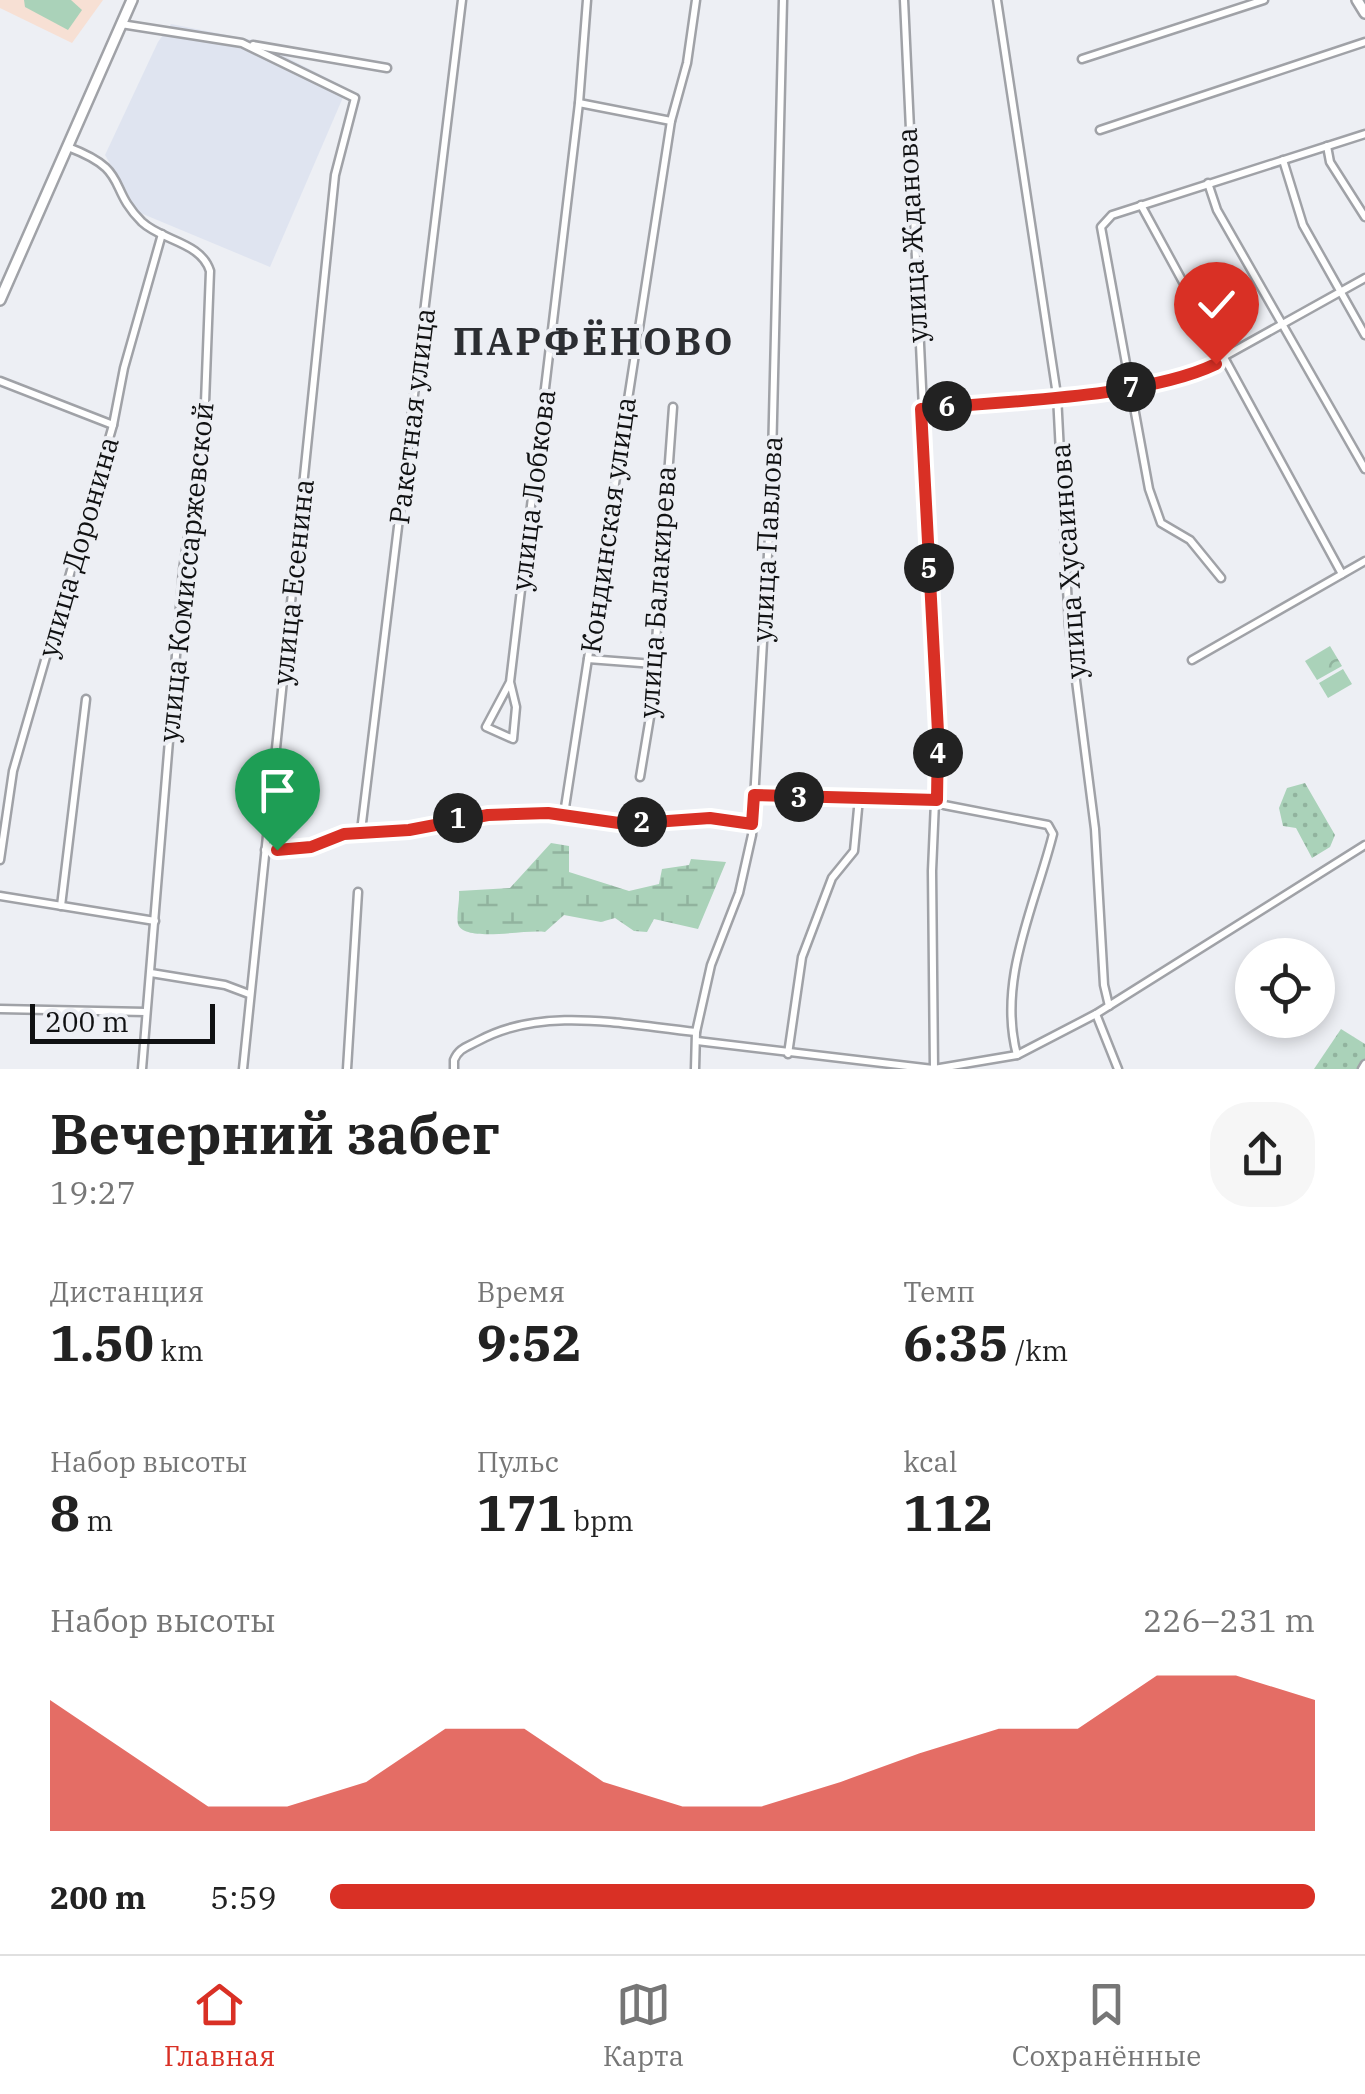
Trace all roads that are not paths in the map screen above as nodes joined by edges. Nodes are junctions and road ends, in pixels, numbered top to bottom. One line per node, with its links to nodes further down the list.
1 (132, 0): 11 (main road)
2 (462, 0): 55 (street, Ракетная улица)
3 (587, 0): 16 (street, улица Лобкова)
4 (696, 0): 17 (street, Кондинская улица)
5 (783, 0): 49 (street, улица Павлова)
6 (904, 0): 37 (street, улица Жданова)
7 (997, 0): 35 (street, улица Хусаинова)
8 (1264, 0): 14 (street)
9 (1358, 0): 10 (main road)
10 (1365, 13)
11 (121, 24): 13 (street); 21 (main road)
12 (1365, 42): 18 (street)
13 (242, 43): 15 (street); 57 (street, улица Есенина)
14 (1082, 59)
15 (387, 68)
16 (580, 103): 17 (street); 46 (street, улица Лобкова)
17 (671, 122): 43 (street, Кондинская улица)
18 (1100, 130)
19 (1365, 134): 20 (street)
20 (1327, 146): 22 (street); 25 (street)
21 (68, 147): 26 (street, улица Комиссаржевской); 29 (main road)
22 (1283, 160): 23 (street); 28 (street)
23 (1208, 183): 24 (street); 30 (street)
24 (1140, 205): 32 (street); 34 (street)
25 (1365, 217)
26 (162, 234): 38 (street, улица Доронина); 62 (street, улица Комиссаржевской)
27 (1365, 278): 28 (street)
28 (1341, 292): 30 (street); 31 (street)
29 (1, 296)
30 (1282, 326): 32 (street); 39 (street)
31 (1365, 335)
32 (1224, 360): 34 (street); 41 (street)
33 (0, 381): 38 (street)
34 (1131, 387): 35 (street); 42 (street)
35 (1057, 395): 37 (street); 65 (street, улица Хусаинова)
36 (672, 408): 45 (street, улица Балакирева)
37 (921, 409): 51 (street, улица Жданова)
38 (113, 425): 52 (street, улица Доронина)
39 (1365, 468)
40 (1365, 561): 41 (street)
41 (1342, 574): 44 (street)
42 (1222, 578)
43 (588, 659): 45 (street); 53 (street, Кондинская улица)
44 (1192, 660)
45 (654, 664): 48 (street, улица Балакирева)
46 (510, 682): 46 (street, улица Лобкова)
47 (86, 699): 61 (street)
48 (640, 777)
49 (754, 795): 50 (street); 54 (street, улица Павлова)
50 (859, 798): 51 (street); 71 (street)
51 (937, 800): 72 (street); 78 (street, улица Жданова)
52 (3, 805): 58 (street, улица Доронина)
53 (564, 814): 54 (street); 55 (street)
54 (752, 824): 69 (street, улица Павлова)
55 (362, 831): 57 (street)
56 (1365, 846): 65 (street)
57 (265, 850): 64 (street, улица Есенина)
58 (0, 860)
59 (358, 892): 75 (street)
60 (0, 896): 61 (street)
61 (60, 906): 62 (street)
62 (155, 921): 63 (street, улица Комиссаржевской)
63 (152, 973): 64 (street); 67 (street, улица Комиссаржевской)
64 (249, 994): 74 (street, улица Есенина)
65 (1109, 1006): 68 (street)
66 (0, 1009): 67 (street)
67 (146, 1012): 73 (street, улица Комиссаржевской)
68 (1096, 1014): 72 (street); 79 (street)
69 (696, 1032): 70 (street, улица Павлова); 76 (street)
70 (697, 1041): 71 (street); 77 (street, улица Павлова)
71 (788, 1054): 78 (street)
72 (1017, 1055): 78 (street)
73 (142, 1069)
74 (243, 1069)
75 (347, 1069)
76 (454, 1069)
77 (695, 1069)
78 (933, 1069)
79 (1118, 1069)

